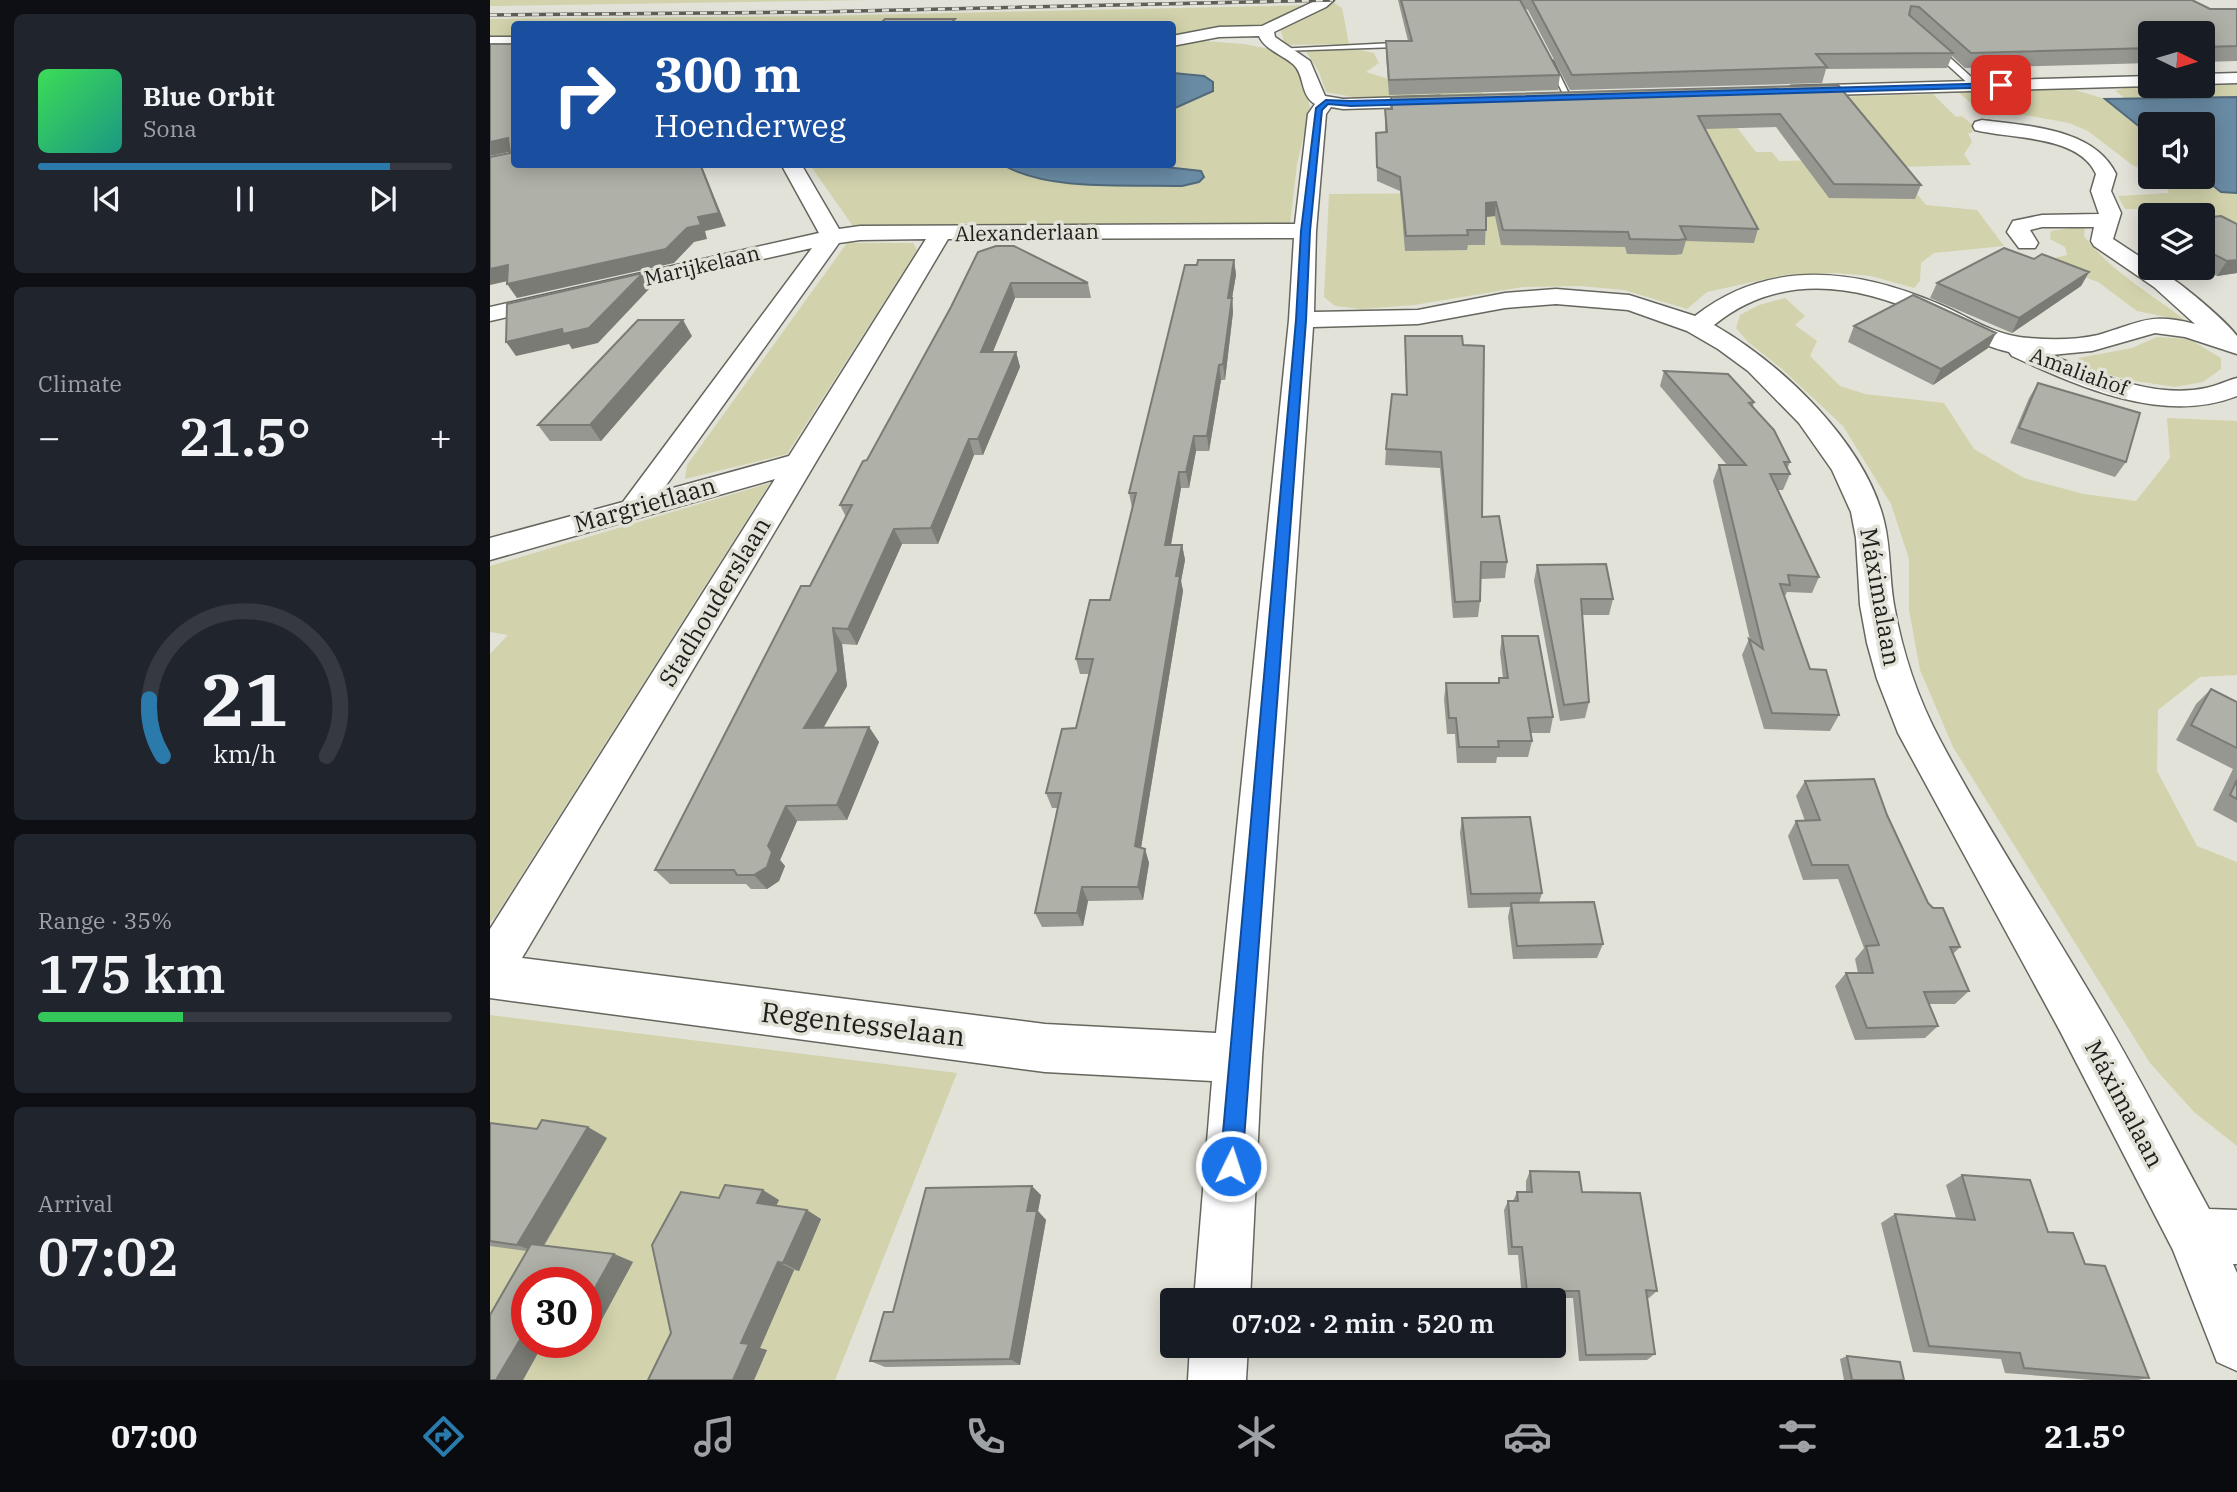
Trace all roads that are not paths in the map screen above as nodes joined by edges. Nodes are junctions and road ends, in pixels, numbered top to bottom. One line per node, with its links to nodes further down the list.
1 (1327, 0): 2 (street)
2 (1266, 31): 3 (street); 8 (street)
3 (1176, 39)
4 (490, 42): 5 (street)
5 (511, 42)
6 (1928, 43): 13 (lane)
7 (1394, 45): 8 (lane)
8 (1281, 49): 18 (street)
9 (1545, 54): 15 (lane)
10 (2237, 78): 11 (street)
11 (2216, 79)
12 (2138, 81): 13 (street)
13 (1976, 86): 14 (street)
14 (1777, 92)
15 (1576, 98): 16 (street)
16 (1542, 99)
17 (1462, 101): 18 (street)
18 (1326, 102): 22 (street)
19 (1982, 126): 21 (street, Amaliahof)
20 (793, 168): 24 (street)
21 (2108, 220): 25 (street); 30 (street, Amaliahof)
22 (1305, 231): 23 (street, Alexanderlaan); 27 (street)
23 (940, 234): 24 (street, Alexanderlaan); 32 (street, Stadhouderslaan)
24 (832, 237): 26 (street, Marijkelaan); 33 (street)
25 (2027, 243)
26 (490, 314)
27 (1301, 320): 28 (street, Máximalaan); 37 (street)
28 (1699, 325): 29 (street, Amaliahof); 38 (street, Máximalaan)
29 (2004, 344): 30 (street, Amaliahof); 31 (street, Amaliahof)
30 (2237, 346)
31 (2237, 386)
32 (800, 462): 33 (street, Margrietlaan); 35 (street, Stadhouderslaan)
33 (634, 508): 34 (street, Margrietlaan)
34 (490, 549)
35 (490, 970)
36 (490, 976): 37 (street, Regentesselaan)
37 (1238, 1058): 39 (street)
38 (2215, 1236): 40 (street, Máximalaan)
39 (1223, 1288)
40 (2237, 1342)
41 (1218, 1358): 42 (street)
42 (1217, 1380)

